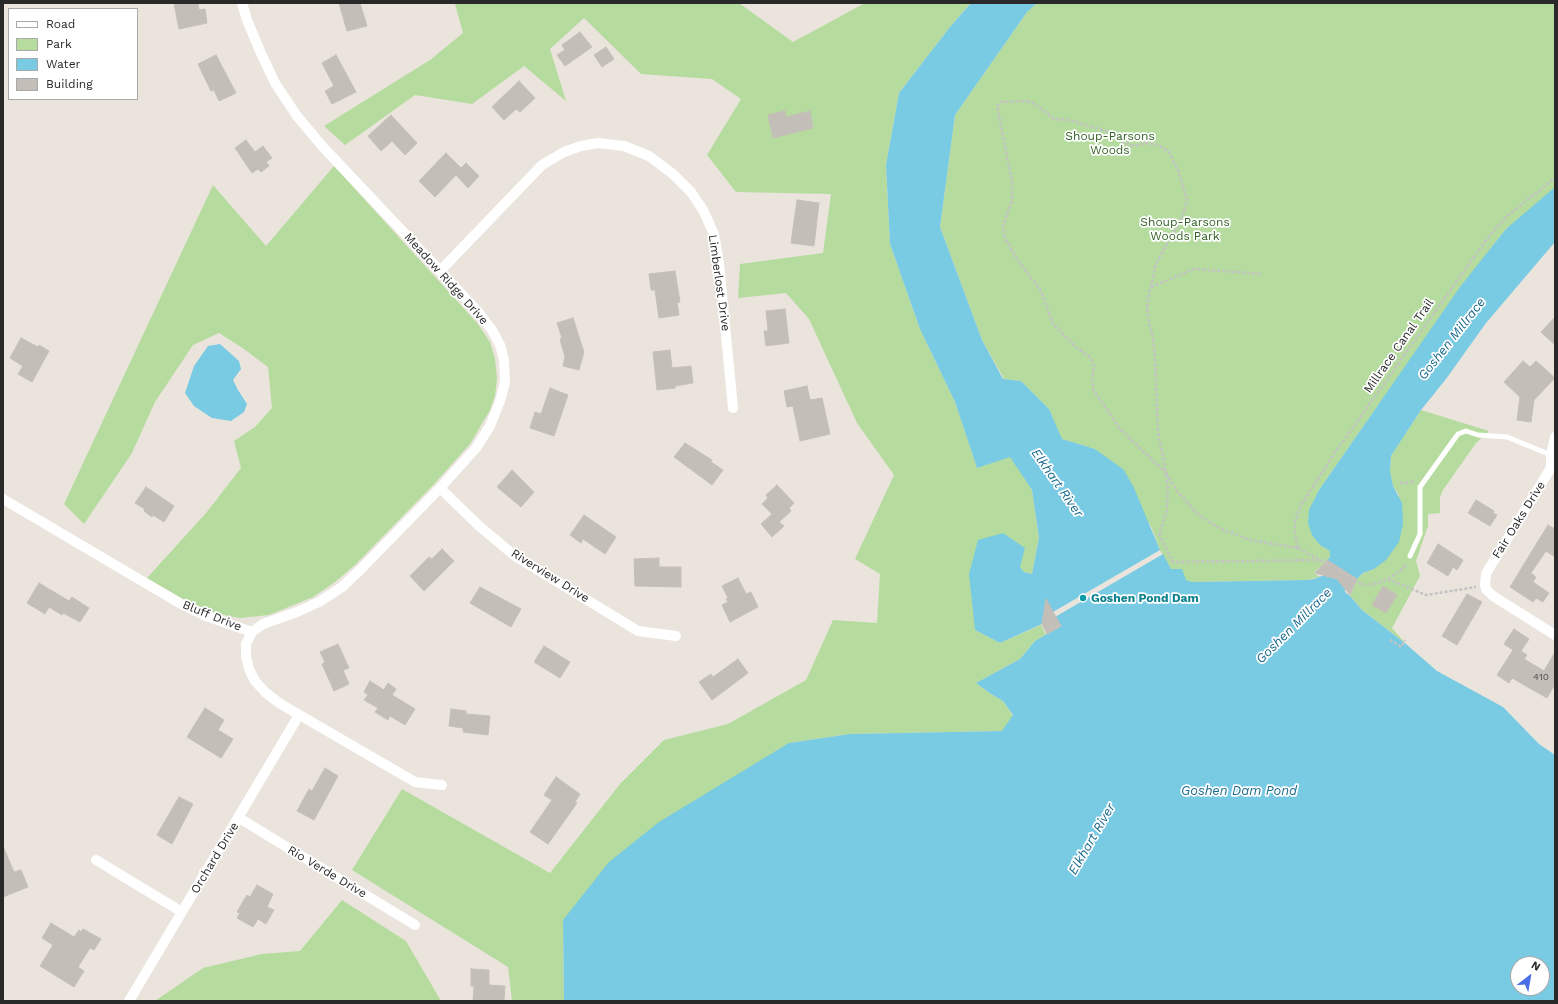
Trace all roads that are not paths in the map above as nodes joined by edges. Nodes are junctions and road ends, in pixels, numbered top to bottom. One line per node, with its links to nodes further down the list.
1 (242, 3): 2 (street, Meadow Ridge Drive)
2 (440, 270): 3 (street, Limberlost Drive); 6 (street, Meadow Ridge Drive)
3 (733, 408)
4 (1555, 437): 5 (street, Fair Oaks Drive)
5 (1553, 456): 8 (lane); 10 (street, Fair Oaks Drive)
6 (440, 488): 9 (street, Meadow Ridge Drive); 11 (street, Riverview Drive)
7 (3, 499): 9 (street, Bluff Drive)
8 (1410, 556)
9 (252, 632): 12 (street, Bluff Drive)
10 (1555, 635)
11 (676, 636)
12 (299, 715): 13 (street, Bluff Drive); 14 (street, Orchard Drive)
13 (442, 785)
14 (239, 818): 16 (street, Orchard Drive); 17 (street, Rio Verde Drive)
15 (96, 860): 16 (street)
16 (182, 912): 18 (street, Orchard Drive)
17 (415, 925)
18 (129, 1001)

